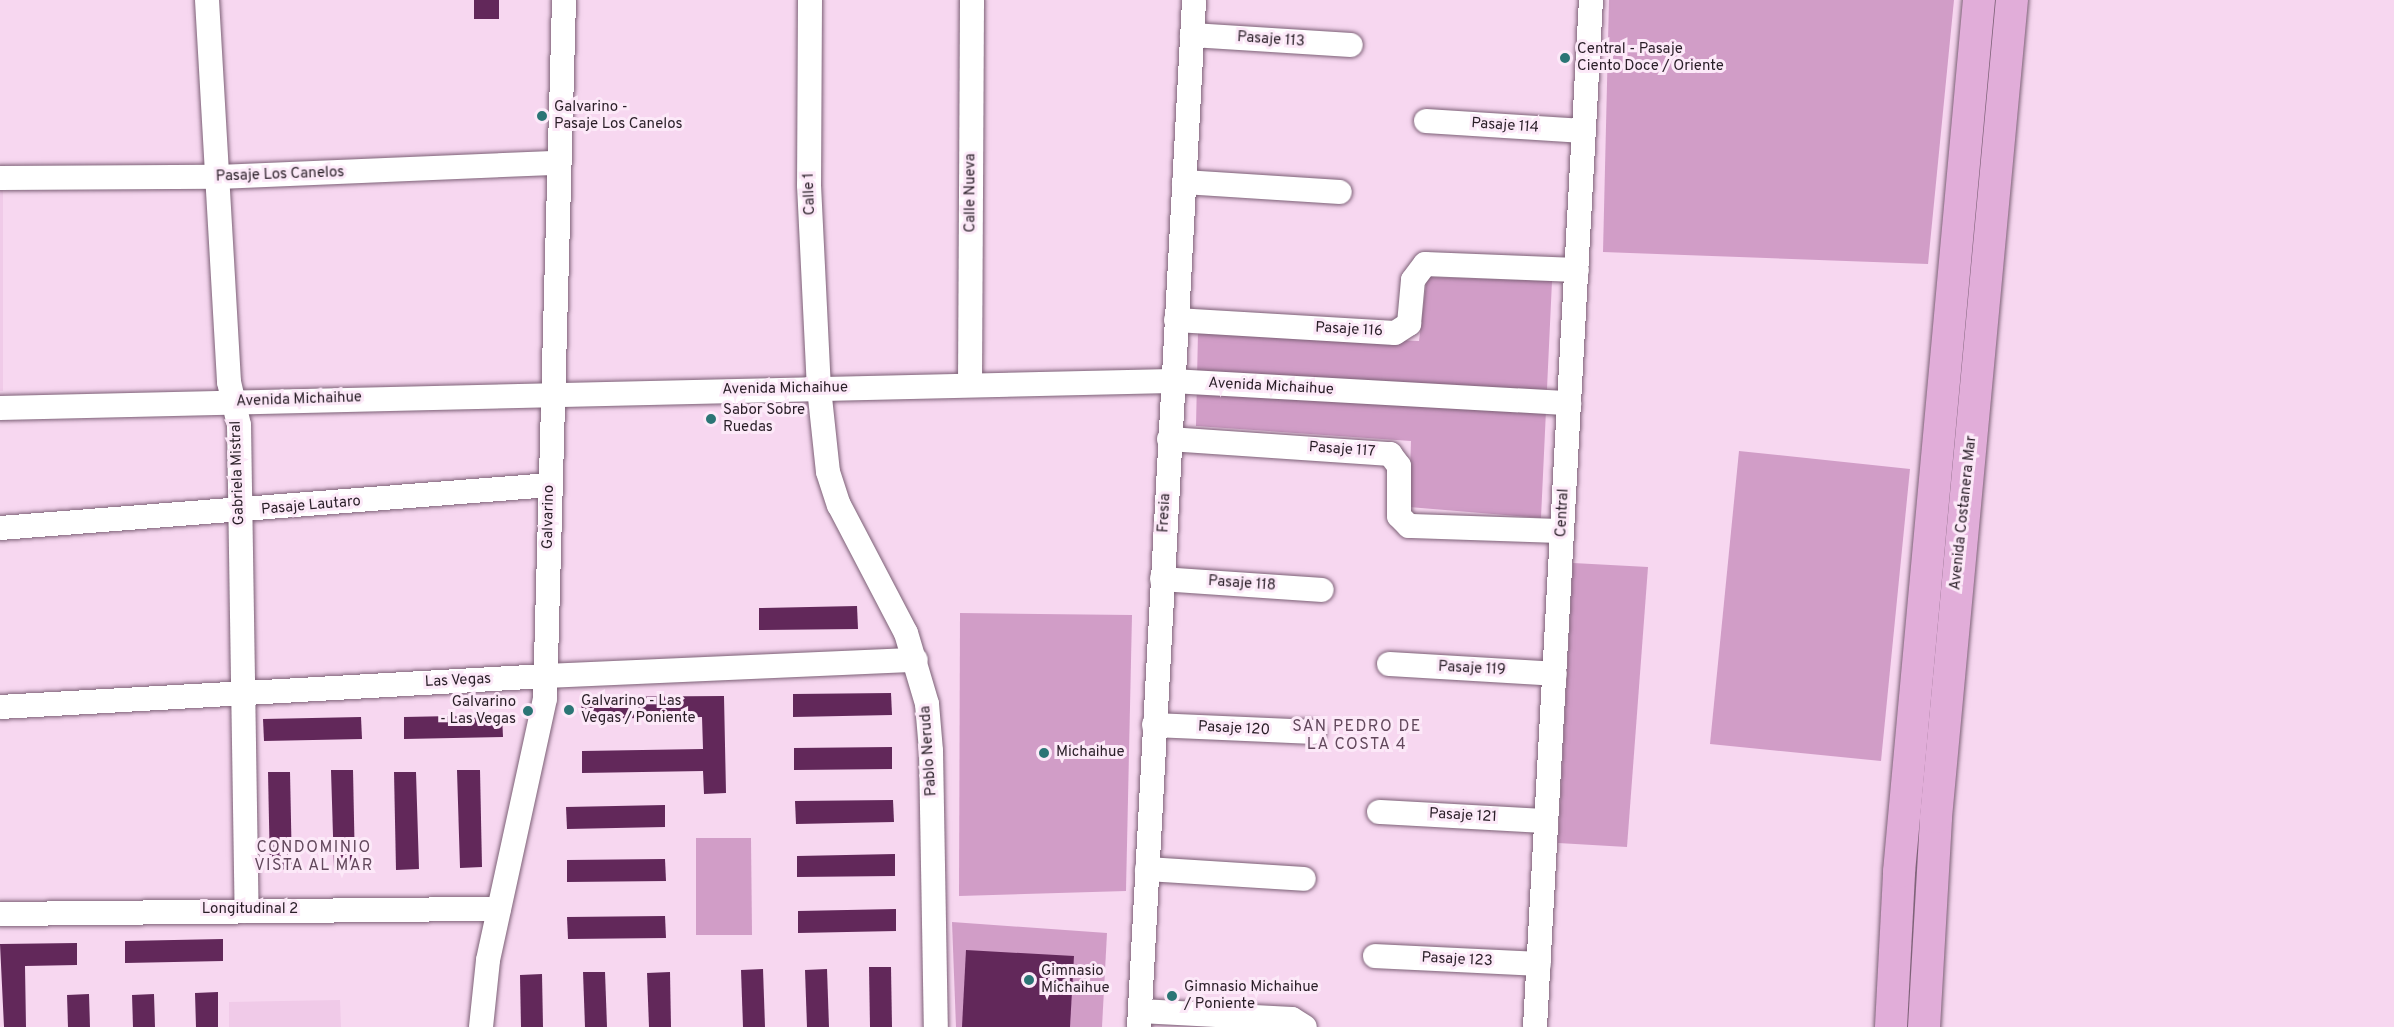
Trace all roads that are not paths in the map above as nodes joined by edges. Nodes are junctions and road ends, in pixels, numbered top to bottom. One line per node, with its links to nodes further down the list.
1 (207, 0): 14 (street, Gabriela Mistral)
2 (564, 0): 13 (street, Galvarino)
3 (810, 0): 22 (street, Calle 1)
4 (972, 0): 21 (street, Calle Nueva)
5 (1194, 0): 9 (street, Fresia)
6 (1592, 0): 12 (street, Central)
7 (1979, 0): 27 (main road, Avenida Costanera Mar)
8 (2012, 0): 28 (main road, Avenida Costanera Mar)
9 (1192, 34): 10 (street, Pasaje 113); 16 (street, Fresia)
10 (1351, 45)
11 (1426, 121): 12 (street, Pasaje 114)
12 (1584, 131): 18 (street, Central)
13 (559, 163): 14 (street, Pasaje Los Canelos); 23 (street, Galvarino)
14 (218, 177): 15 (street, Pasaje Los Canelos); 24 (street, Gabriela Mistral)
15 (0, 178)
16 (1184, 182): 17 (street); 19 (street, Fresia)
17 (1340, 192)
18 (1576, 270): 19 (street, Pasaje 116); 25 (street, Central)
19 (1176, 320): 20 (street, Fresia)
20 (1172, 381): 21 (street, Avenida Michaihue); 25 (street, Avenida Michaihue); 29 (street, Fresia)
21 (970, 385): 22 (street, Avenida Michaihue)
22 (819, 388): 23 (street, Avenida Michaihue); 36 (street, Pablo Neruda)
23 (551, 393): 24 (street, Avenida Michaihue); 30 (street, Galvarino)
24 (234, 402): 26 (street, Avenida Michaihue); 31 (street, Gabriela Mistral)
25 (1569, 403): 33 (street, Central)
26 (0, 408)
27 (1940, 414): 28 (main road); 58 (main road, Avenida Costanera Mar)
28 (1974, 417): 59 (main road, Avenida Costanera Mar)
29 (1169, 440): 33 (street, Pasaje 117); 34 (street, Fresia)
30 (550, 485): 31 (street, Pasaje Lautaro); 39 (street, Galvarino)
31 (240, 512): 32 (street, Pasaje Lautaro); 40 (street, Gabriela Mistral)
32 (0, 528)
33 (1562, 531): 38 (street, Central)
34 (1162, 579): 35 (street, Pasaje 118); 42 (street, Fresia)
35 (1322, 590)
36 (916, 660): 39 (street, Las Vegas); 55 (street, Pablo Neruda)
37 (1389, 664): 38 (street, Pasaje 119)
38 (1555, 674): 45 (street, Central)
39 (546, 676): 40 (street, Las Vegas); 48 (street, Galvarino)
40 (244, 694): 41 (street, Las Vegas); 49 (street, Gabriela Mistral)
41 (0, 707)
42 (1154, 725): 43 (street, Pasaje 120); 46 (street, Fresia)
43 (1314, 732)
44 (1380, 812): 45 (street, Pasaje 121)
45 (1546, 820): 52 (street, Central)
46 (1147, 869): 47 (street); 53 (street, Fresia)
47 (1304, 879)
48 (499, 909): 49 (street, Longitudinal 2); 54 (street, Galvarino)
49 (248, 911): 50 (street, Longitudinal 2)
50 (0, 914)
51 (1375, 956): 52 (street, Pasaje 123)
52 (1539, 964): 57 (street, Central)
53 (1139, 1019): 56 (street)
54 (481, 1027)
55 (936, 1027)
56 (1305, 1027)
57 (1535, 1027)
58 (1891, 1027)
59 (1924, 1027)

